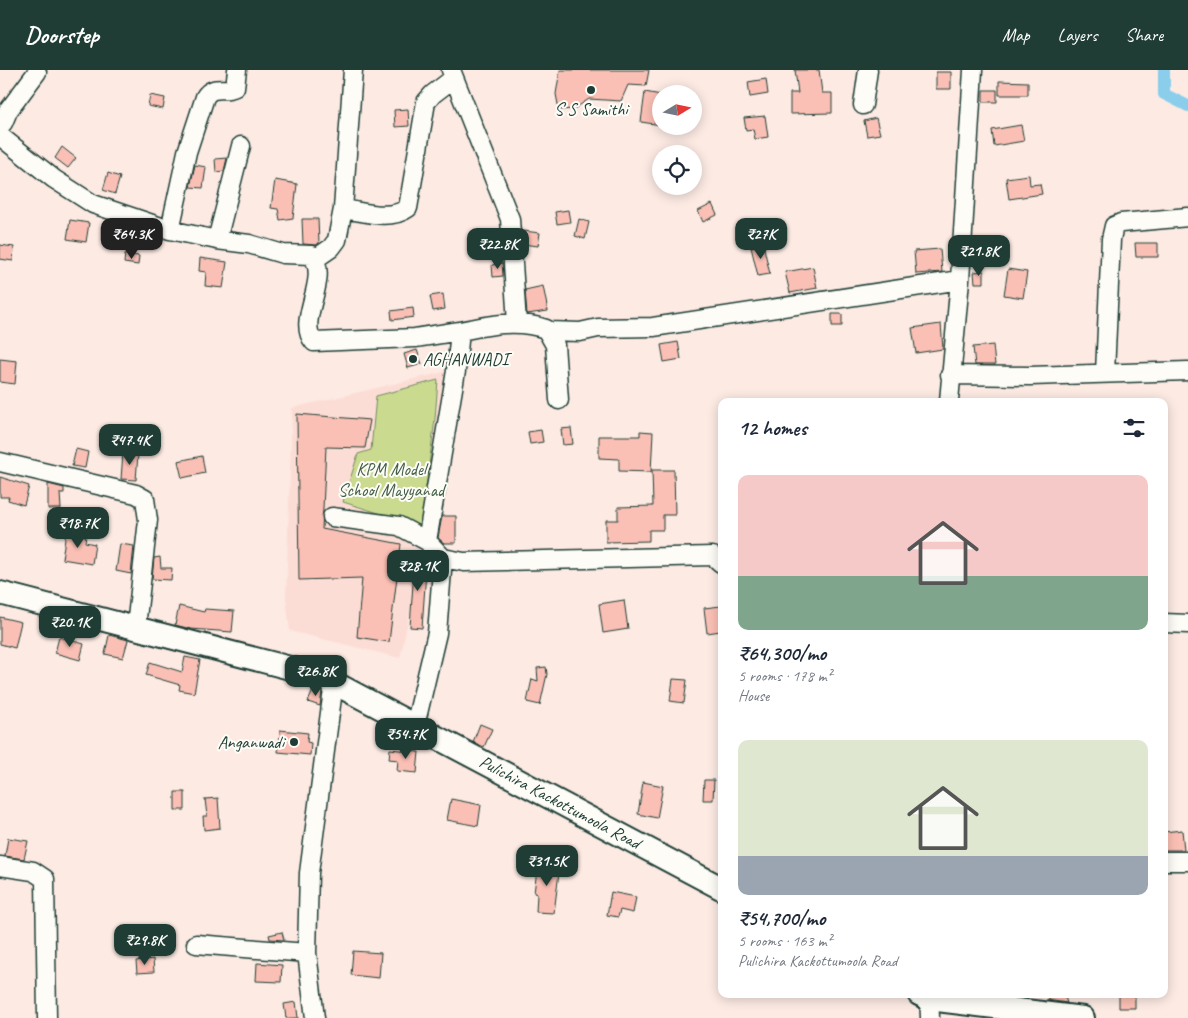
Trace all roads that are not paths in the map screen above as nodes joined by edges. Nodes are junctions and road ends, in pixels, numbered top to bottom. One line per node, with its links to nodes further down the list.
1 (237, 70): 12 (street)
2 (352, 70): 10 (street)
3 (868, 70): 7 (street)
4 (973, 70): 15 (street)
5 (37, 72): 8 (street)
6 (453, 74): 10 (street); 16 (street)
7 (863, 105)
8 (2, 130): 12 (street)
9 (241, 146): 13 (street)
10 (343, 209): 14 (street)
11 (1188, 217): 20 (street)
12 (170, 230): 13 (street)
13 (217, 240): 14 (street)
14 (315, 259): 17 (street)
15 (960, 280): 18 (street); 21 (street)
16 (517, 323): 17 (street); 18 (street)
17 (460, 331): 26 (street)
18 (549, 331): 23 (street)
19 (1188, 370): 20 (street)
20 (1105, 372): 21 (street)
21 (950, 374): 22 (street)
22 (949, 398)
23 (559, 400)
24 (0, 462): 32 (street)
25 (332, 517): 26 (street)
26 (428, 541): 27 (street)
27 (443, 558): 28 (street); 34 (street)
28 (718, 560)
29 (0, 593): 32 (main road, Pulichira Kackottumoola Road)
30 (1168, 623): 31 (street)
31 (1188, 624)
32 (136, 627): 33 (main road, Pulichira Kackottumoola Road)
33 (334, 682): 34 (main road, Pulichira Kackottumoola Road); 40 (street)
34 (415, 726): 38 (main road, Pulichira Kackottumoola Road)
35 (1168, 861): 36 (street)
36 (1188, 861)
37 (0, 866): 42 (street)
38 (718, 886)
39 (196, 944): 40 (street)
40 (308, 953): 43 (street)
41 (927, 1001): 44 (main road)
42 (46, 1018)
43 (315, 1018)
44 (1083, 1018)

